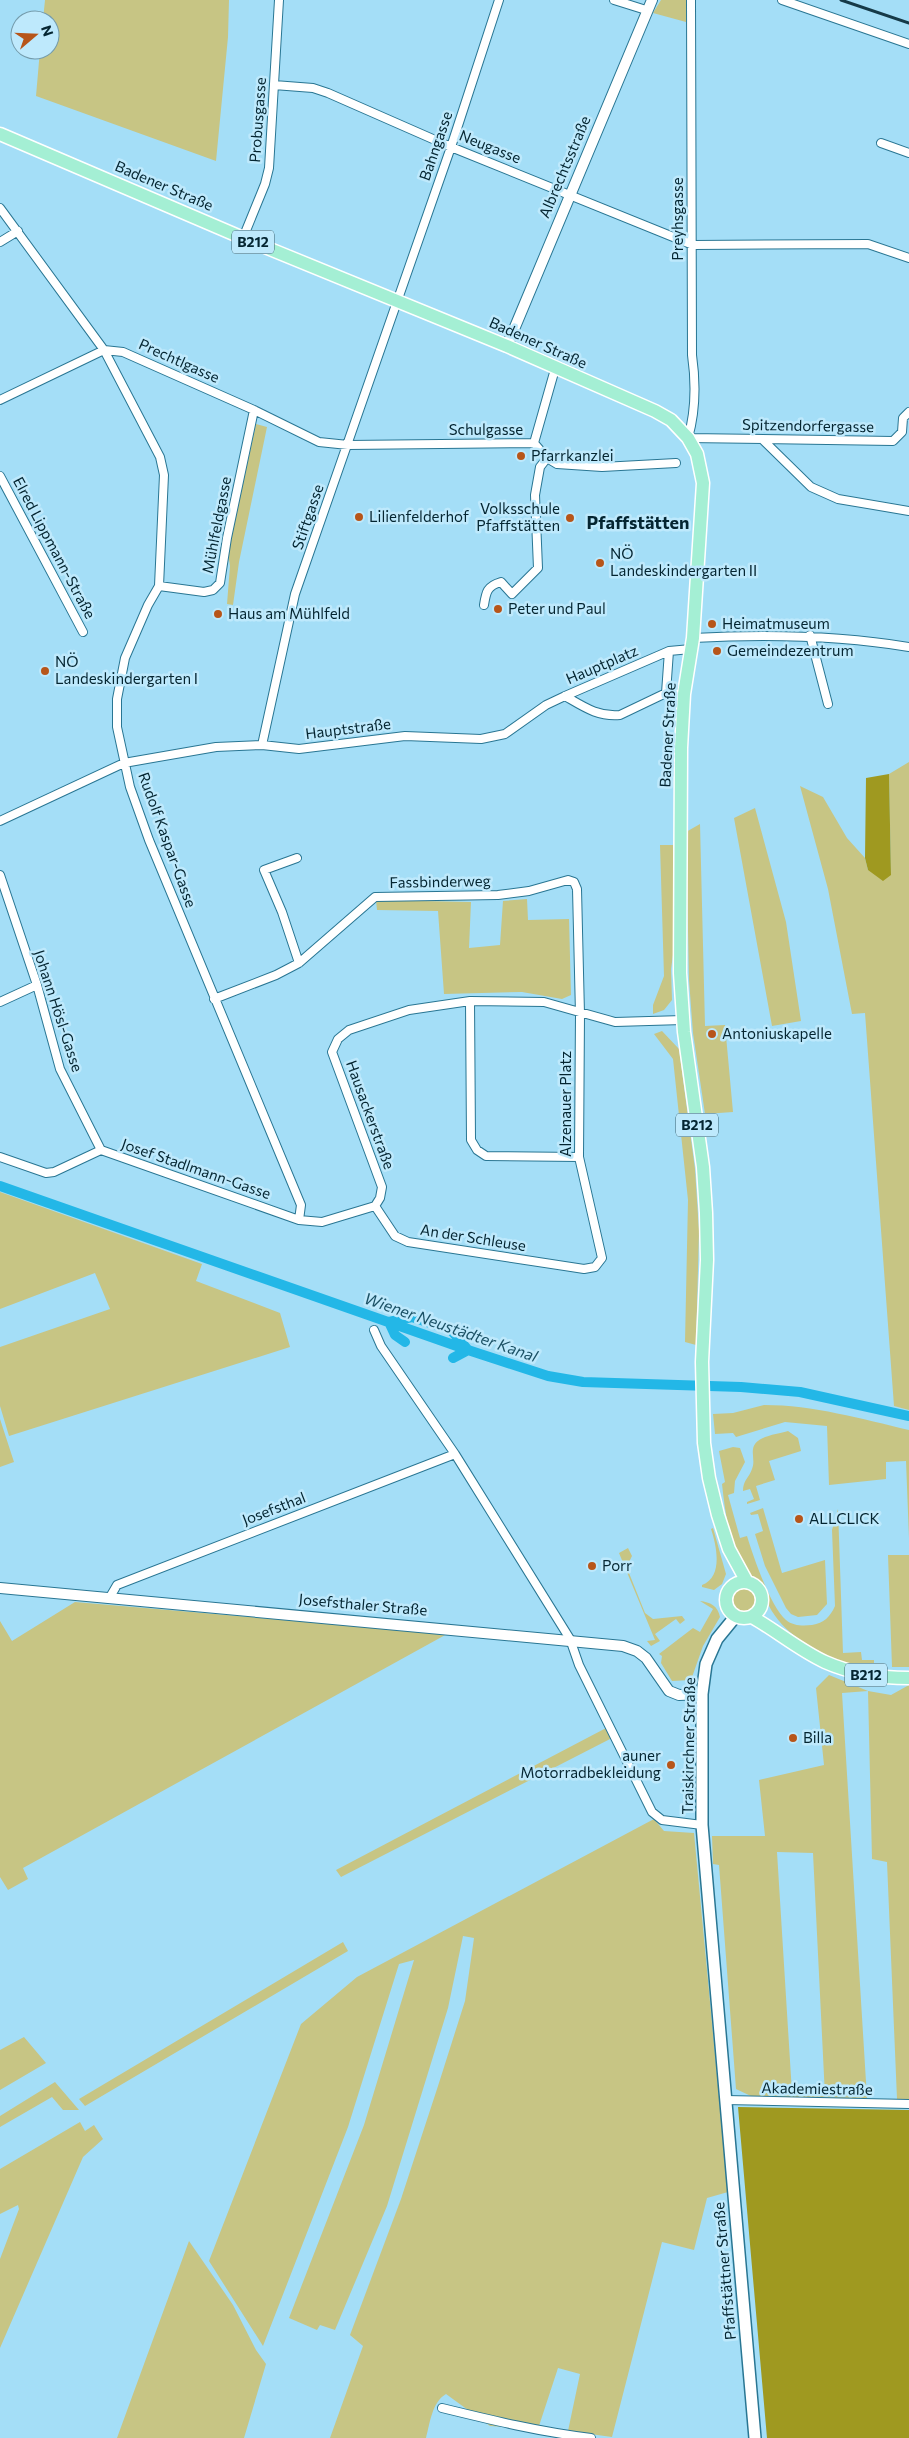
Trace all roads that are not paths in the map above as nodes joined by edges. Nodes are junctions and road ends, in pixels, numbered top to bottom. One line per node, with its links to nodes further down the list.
1 (279, 0): 9 (street, Probusgasse)
2 (499, 0): 12 (street, Bahngasse)
3 (614, 0): 7 (street)
4 (652, 0): 7 (street, Albrechtsstraße)
5 (691, 0): 19 (street, Preyhsgasse)
6 (782, 0): 8 (street)
7 (646, 10): 14 (street, Albrechtsstraße)
8 (909, 44)
9 (274, 85): 12 (street, Neugasse); 17 (street, Probusgasse)
10 (0, 134): 17 (main road, Badener Straße / B212)
11 (881, 143): 13 (street)
12 (451, 146): 14 (street, Neugasse); 21 (street, Bahngasse)
13 (909, 153)
14 (569, 195): 19 (street, Neugasse); 22 (street, Albrechtsstraße)
15 (0, 208): 16 (street)
16 (18, 231): 18 (street); 23 (street)
17 (243, 238): 21 (main road, Badener Straße / B212)
18 (0, 242)
19 (692, 245): 20 (street); 28 (street, Preyhsgasse)
20 (909, 258)
21 (396, 301): 22 (main road, Badener Straße / B212); 32 (street, Stiftgasse)
22 (507, 346): 24 (main road, Badener Straße / B212)
23 (104, 350): 25 (street); 26 (street, Prechtlgasse); 38 (street, Rudolf Kaspar-Gasse)
24 (555, 369): 28 (main road, Badener Straße / B212); 31 (street)
25 (0, 400)
26 (254, 410): 32 (street, Prechtlgasse); 38 (street, Mühlfeldgasse)
27 (909, 412): 30 (street, Spitzendorfergasse)
28 (688, 438): 29 (street, Spitzendorfergasse); 42 (main road, Badener Straße / B212)
29 (763, 440): 30 (street, Spitzendorfergasse); 34 (street)
30 (786, 440): 34 (street)
31 (534, 443): 32 (street, Schulgasse); 33 (street, Schulgasse)
32 (348, 444): 49 (street, Stiftgasse)
33 (547, 458): 35 (street); 39 (street)
34 (784, 459): 37 (street)
35 (676, 463)
36 (0, 476): 40 (street, Elred Lippmann-Straße)
37 (909, 511)
38 (159, 586): 50 (street, Rudolf Kaspar-Gasse)
39 (484, 605)
40 (83, 632)
41 (810, 635): 42 (street, Hauptplatz); 43 (street, Hauptplatz); 48 (street)
42 (692, 643): 44 (street, Hauptplatz); 46 (main road, Badener Straße / B212)
43 (909, 646)
44 (669, 651): 45 (street); 47 (street, Hauptplatz)
45 (666, 693): 46 (street, Hauptplatz); 47 (street, Hauptplatz)
46 (684, 694): 61 (main road, Badener Straße / B212)
47 (565, 696): 49 (street, Hauptstraße)
48 (828, 704)
49 (262, 745): 50 (street, Hauptstraße)
50 (124, 762): 51 (street, Hauptstraße); 57 (street, Rudolf Kaspar-Gasse)
51 (0, 821)
52 (297, 858): 55 (street)
53 (0, 875): 56 (street, Johann Hösl-Gasse)
54 (574, 882): 55 (street, Fassbinderweg); 60 (street, Alzenauer Platz)
55 (299, 963): 57 (street, Fassbinderweg)
56 (36, 985): 59 (street); 62 (street, Johann Hösl-Gasse)
57 (214, 999): 66 (street, Rudolf Kaspar-Gasse)
58 (470, 1001): 60 (street, Hausackerstraße); 64 (street); 65 (street, Hausackerstraße)
59 (0, 1002)
60 (580, 1014): 61 (street, Hausackerstraße); 64 (street, Alzenauer Platz)
61 (683, 1020): 70 (main road, B212)
62 (102, 1150): 63 (street, Josef Stadlmann-Gasse); 66 (street, Josef Stadlmann-Gasse)
63 (0, 1156)
64 (579, 1156): 67 (street, Alzenauer Platz)
65 (374, 1206): 66 (street); 67 (street, An der Schleuse)
66 (299, 1220)
67 (584, 1269)
68 (374, 1330): 69 (street)
69 (454, 1454): 74 (street, Josefsthal); 79 (street)
70 (729, 1550): 71 (main road, B212); 72 (main road, B212)
71 (747, 1582): 72 (main road); 75 (main road, B212)
72 (733, 1586): 76 (main road, B212)
73 (0, 1588): 74 (street, Josefsthaler Straße)
74 (110, 1597): 79 (street, Josefsthaler Straße)
75 (762, 1604): 77 (main road); 78 (main road, B212)
76 (735, 1617): 77 (main road); 81 (main road, Traiskirchner Straße)
77 (752, 1617): 78 (main road, B212)
78 (781, 1634): 80 (main road, B212)
79 (570, 1639): 81 (street, Josefsthaler Straße); 82 (street)
80 (909, 1678)
81 (702, 1694): 82 (main road, Traiskirchner Straße)
82 (702, 1826): 83 (main road, Traiskirchner Straße)
83 (725, 2100): 84 (street, Akademiestraße); 87 (main road, Pfaffstättner Straße)
84 (909, 2104)
85 (442, 2408): 86 (street)
86 (591, 2438)
87 (755, 2438)

